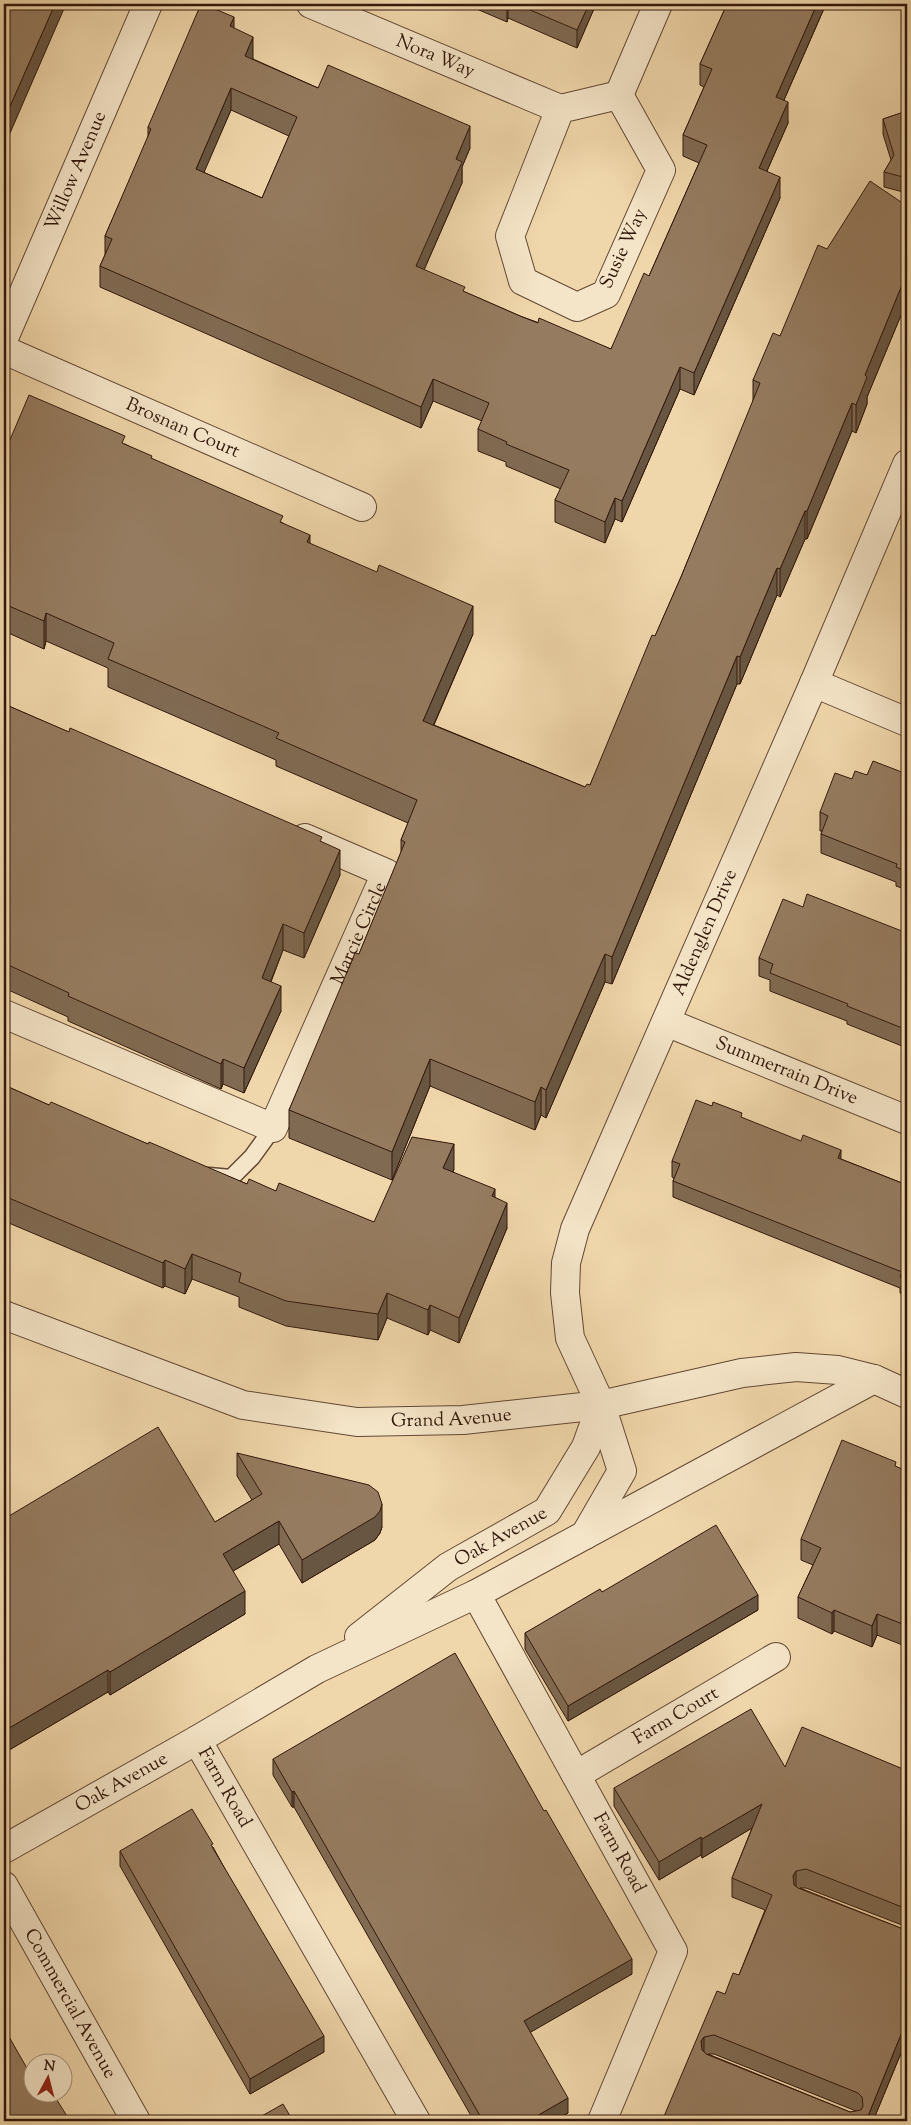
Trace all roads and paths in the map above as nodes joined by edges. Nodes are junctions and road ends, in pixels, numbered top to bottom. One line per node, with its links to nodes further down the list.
1 (148, 4): 6 (street, Willow Avenue)
2 (311, 4): 5 (street, Nora Way)
3 (658, 4): 4 (street)
4 (620, 95): 5 (street); 5 (street, Susie Way)
5 (560, 109)
6 (4, 338)
7 (4, 350): 9 (street, Brosnan Court)
8 (907, 464): 10 (street, Aldenglen Drive)
9 (362, 507)
10 (814, 683): 11 (street); 14 (street, Aldenglen Drive)
11 (907, 722)
12 (286, 830): 16 (street, Marcie Circle)
13 (4, 1014): 16 (street)
14 (666, 1022): 15 (street, Summerrain Drive); 21 (street, Aldenglen Drive)
15 (907, 1120)
16 (273, 1128): 17 (lane, Marcie Circle)
17 (192, 1171)
18 (4, 1315): 21 (street, Grand Avenue)
19 (874, 1379): 20 (street, Grand Avenue); 21 (street, Grand Avenue); 22 (street, Oak Avenue)
20 (907, 1394)
21 (601, 1405): 22 (street); 25 (street, Oak Avenue)
22 (585, 1535): 23 (street, Oak Avenue)
23 (476, 1594): 25 (street, Oak Avenue); 27 (street, Farm Road)
24 (776, 1658): 27 (street, Farm Court)
25 (317, 1669): 26 (street, Oak Avenue)
26 (197, 1740): 28 (street, Oak Avenue); 31 (street, Farm Road)
27 (576, 1775): 32 (street, Farm Road)
28 (4, 1849)
29 (4, 1886): 30 (street, Commercial Avenue)
30 (136, 2121)
31 (416, 2121)
32 (602, 2121)

